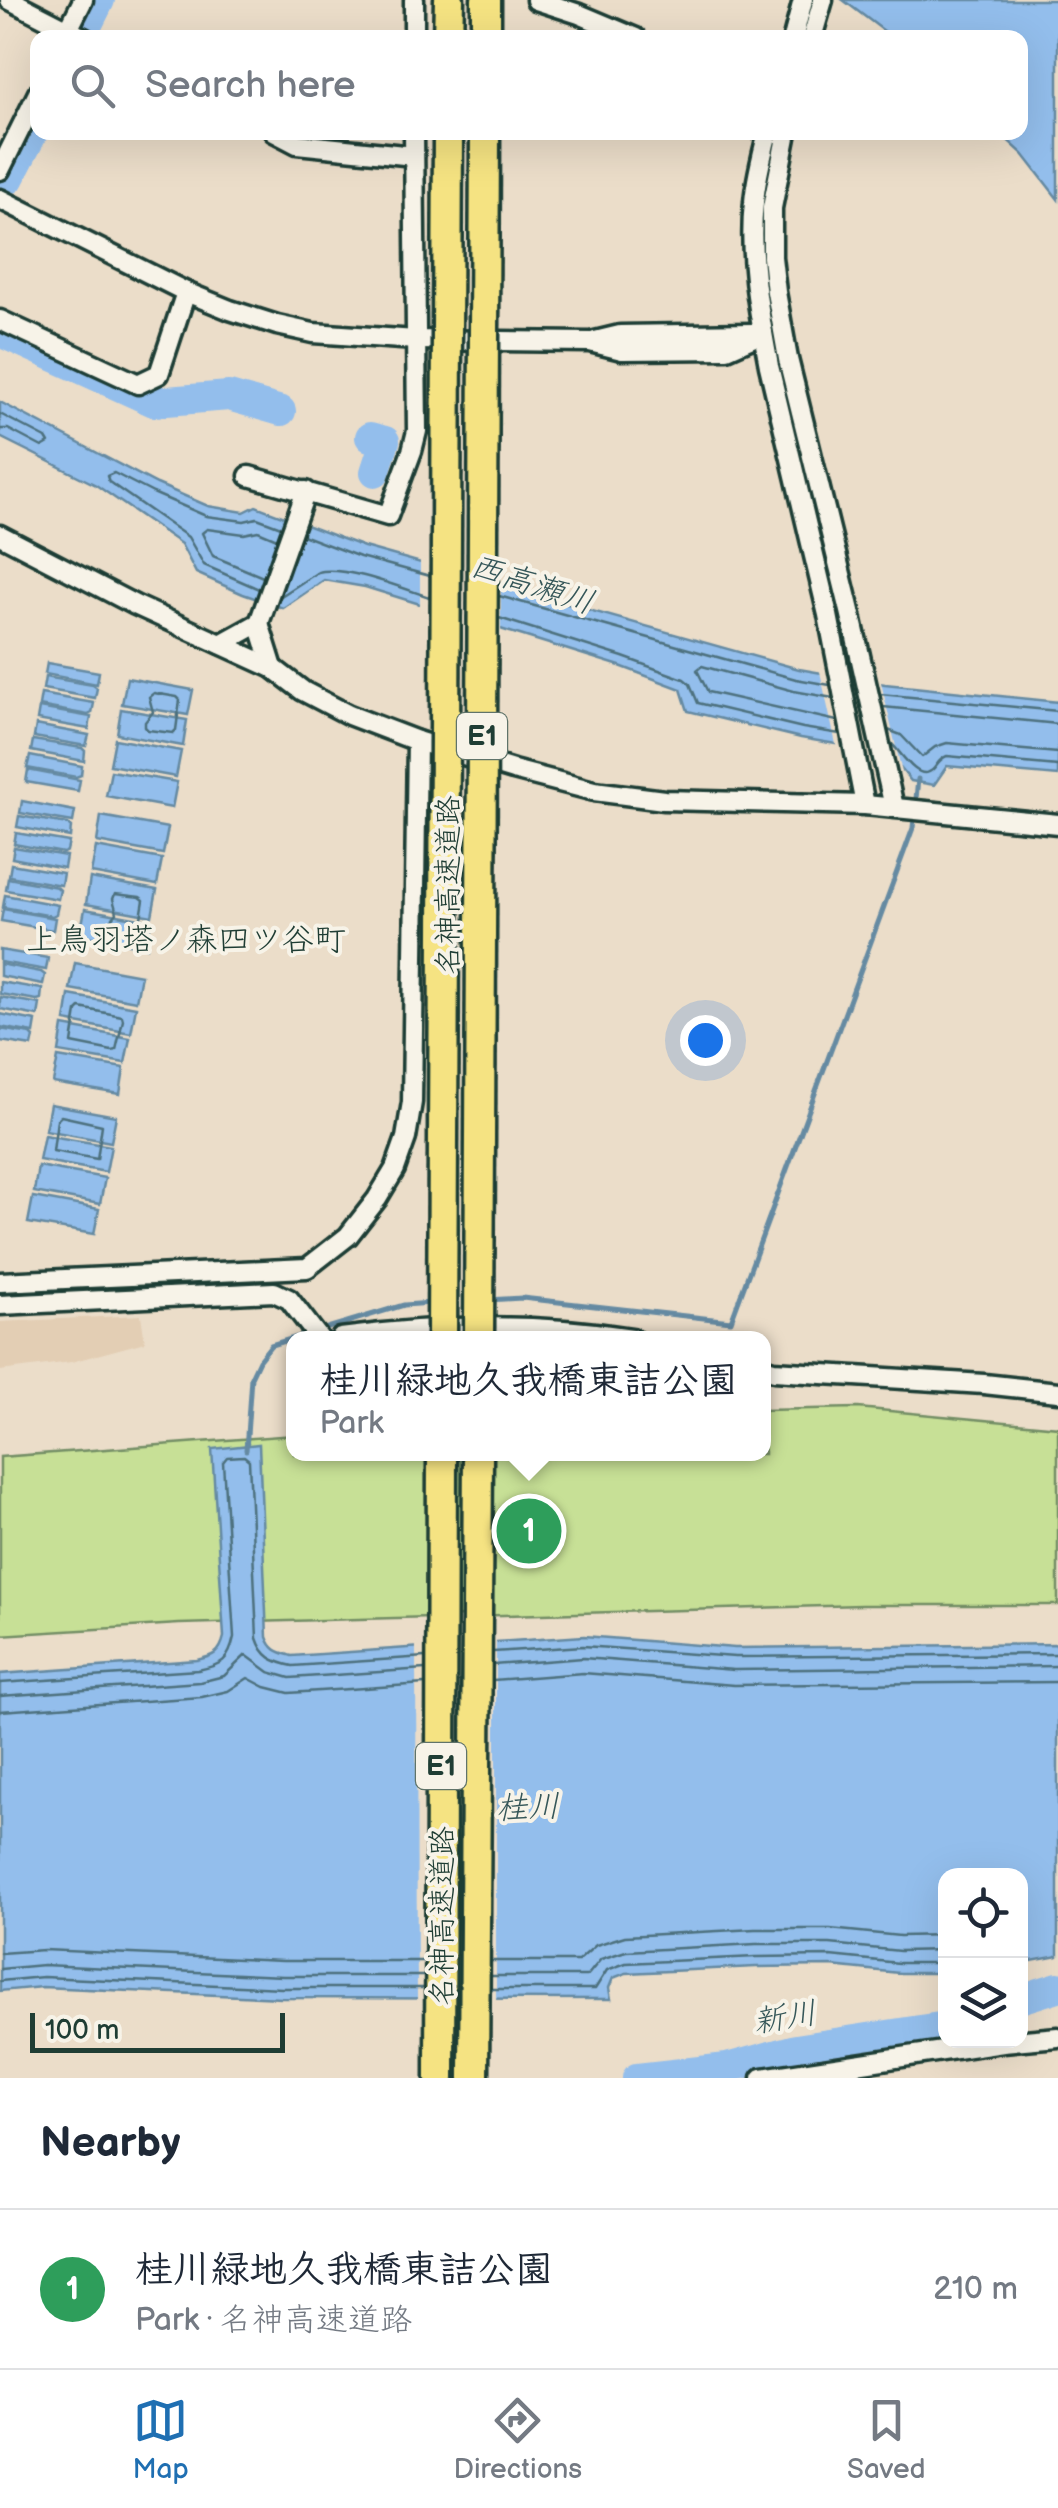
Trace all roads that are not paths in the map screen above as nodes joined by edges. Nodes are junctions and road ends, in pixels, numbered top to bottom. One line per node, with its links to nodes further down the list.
1 (10, 0): 9 (street)
2 (83, 0): 10 (street)
3 (414, 0): 11 (street)
4 (448, 0): 12 (highway)
5 (486, 0): 13 (highway)
6 (536, 0): 14 (street)
7 (803, 0): 15 (street)
8 (823, 0): 16 (street)
9 (64, 30)
10 (74, 30)
11 (414, 30)
12 (448, 30)
13 (486, 30)
14 (617, 30)
15 (794, 30)
16 (814, 30)
17 (30, 109): 25 (street)
18 (289, 140): 24 (street)
19 (414, 140): 24 (street)
20 (448, 140): 47 (highway, 名神高速道路 / E1, bridge)
21 (485, 140): 48 (highway, 名神高速道路 / E1, bridge)
22 (766, 140): 29 (street)
23 (786, 140): 29 (street)
24 (414, 156): 30 (street)
25 (0, 170)
26 (0, 199): 27 (street)
27 (186, 292): 28 (street); 30 (street)
28 (0, 320)
29 (773, 332): 30 (street); 34 (street); 35 (street)
30 (416, 340): 32 (street)
31 (249, 476): 32 (street)
32 (306, 491): 36 (street)
33 (0, 534): 37 (street)
34 (850, 611): 35 (street); 41 (street)
35 (828, 615): 40 (street)
36 (259, 624): 37 (street); 38 (street)
37 (221, 644): 38 (street)
38 (273, 668): 39 (street)
39 (417, 741): 40 (street); 43 (street)
40 (865, 805): 41 (street)
41 (894, 807): 42 (street)
42 (1058, 824)
43 (0, 1282)
44 (0, 1305): 45 (street)
45 (314, 1331)
46 (423, 1331): 49 (street)
47 (442, 1331)
48 (479, 1331)
49 (552, 1331)
50 (771, 1369): 51 (street)
51 (1058, 1392)
52 (442, 1461): 55 (highway, 名神高速道路 / E1)
53 (478, 1461): 56 (highway, 名神高速道路 / E1)
54 (1058, 2037): 57 (street)
55 (440, 2078)
56 (474, 2078)
57 (762, 2078)

